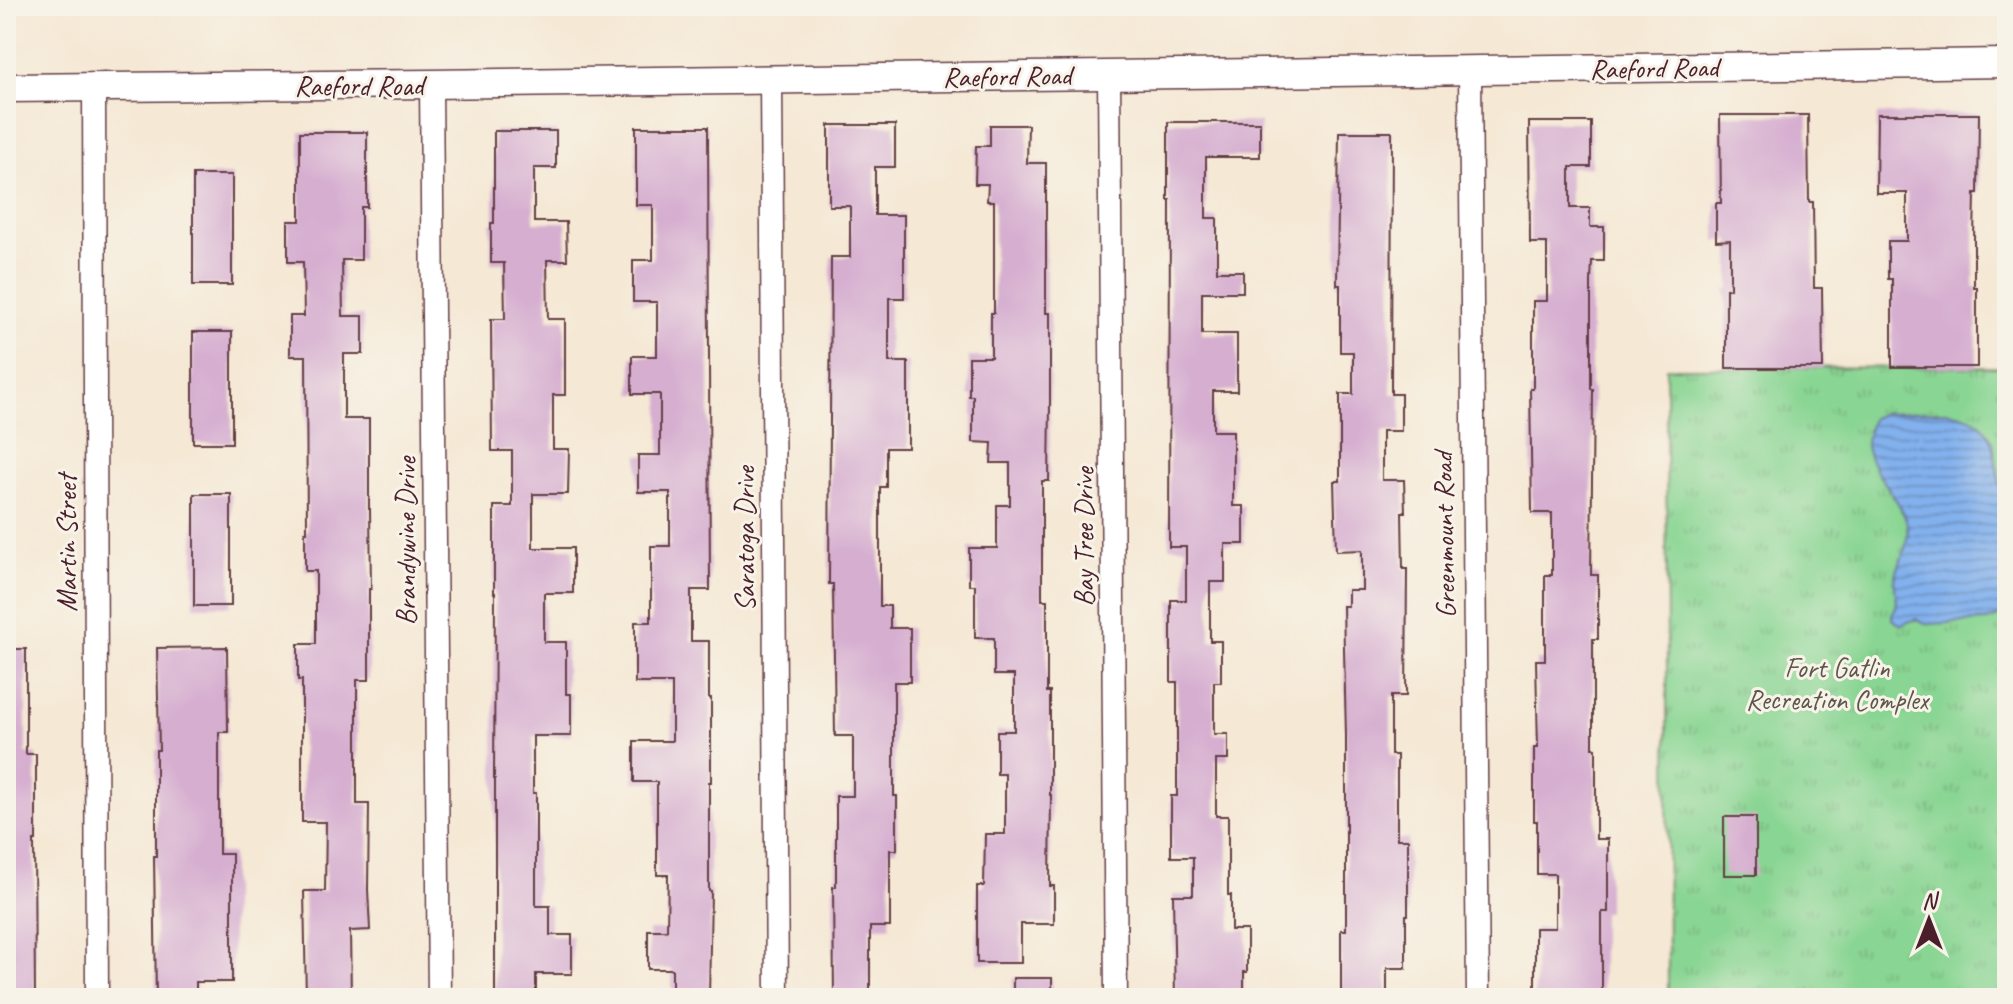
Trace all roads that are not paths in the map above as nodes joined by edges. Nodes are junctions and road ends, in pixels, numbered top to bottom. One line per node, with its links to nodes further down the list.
1 (2007, 63): 2 (street, Raeford Road)
2 (1470, 71): 3 (street, Raeford Road); 12 (street, Greenmount Road)
3 (1109, 75): 4 (street, Raeford Road); 11 (street, Bay Tree Drive)
4 (771, 79): 5 (street, Raeford Road); 10 (street, Saratoga Drive)
5 (431, 84): 6 (street, Raeford Road); 9 (street, Brandywine Drive)
6 (94, 87): 7 (street, Raeford Road); 8 (street, Martin Street)
7 (6, 88)
8 (97, 998)
9 (439, 998)
10 (777, 998)
11 (1116, 998)
12 (1478, 998)

